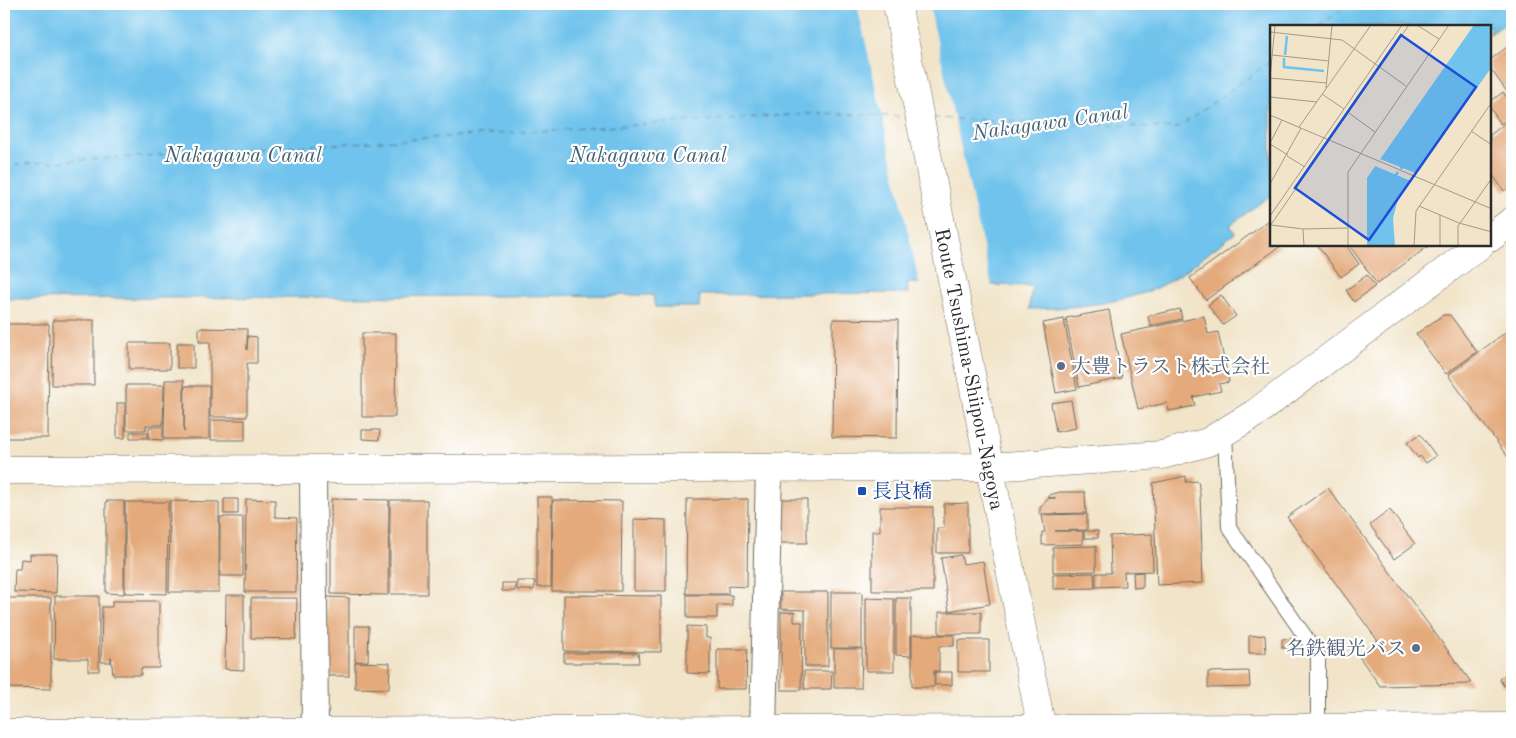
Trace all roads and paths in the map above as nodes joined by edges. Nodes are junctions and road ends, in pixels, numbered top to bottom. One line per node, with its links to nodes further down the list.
1 (897, 4): 6 (street, Route Tsushima-Shiipou-Nagoya)
2 (1512, 221): 3 (street)
3 (1491, 237)
4 (1479, 246): 5 (street)
5 (1225, 432): 6 (street); 11 (lane)
6 (990, 467): 7 (street); 13 (street, Route Tsushima-Shiipou-Nagoya)
7 (769, 468): 8 (street); 12 (street)
8 (313, 469): 9 (street); 15 (street)
9 (4, 470)
10 (1512, 727): 11 (street)
11 (1318, 728): 13 (street)
12 (763, 730): 13 (street); 15 (street)
13 (1042, 731)
14 (4, 733): 15 (street)
15 (315, 733)

